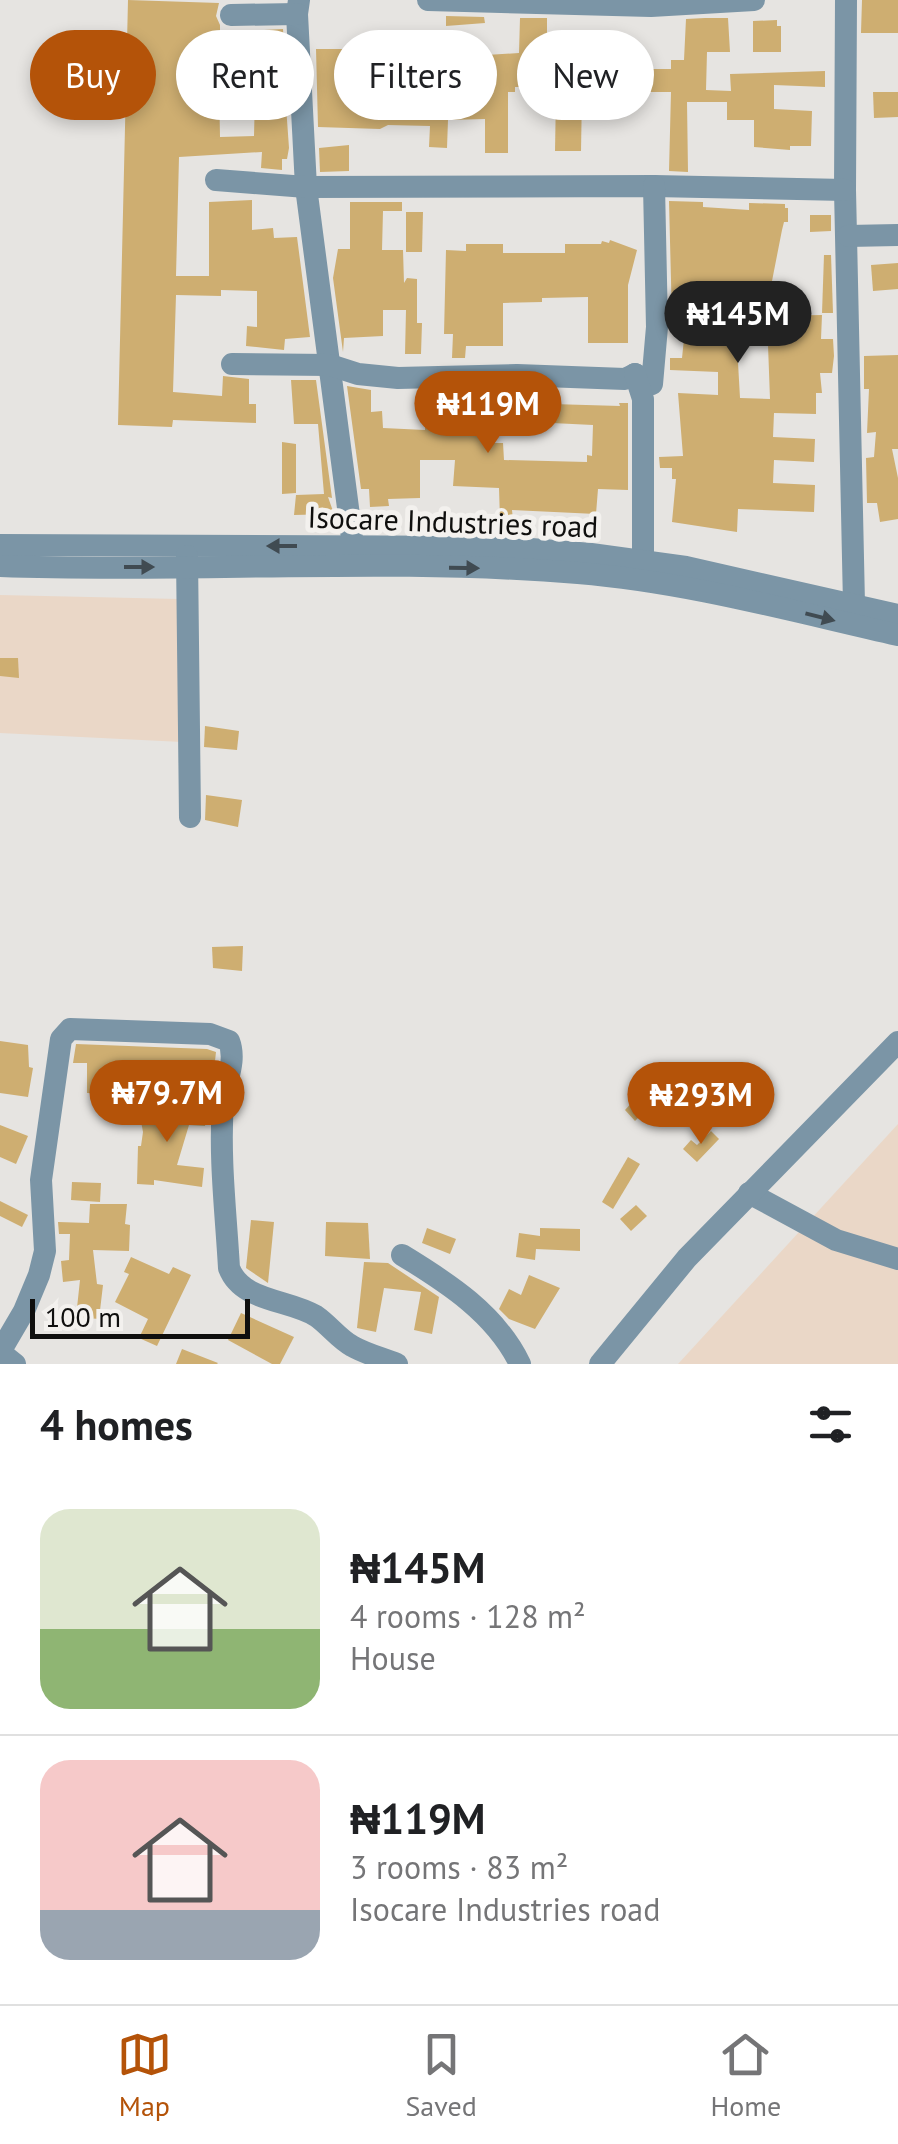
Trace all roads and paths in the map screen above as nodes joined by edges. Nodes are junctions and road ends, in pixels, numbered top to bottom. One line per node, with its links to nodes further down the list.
1 (428, 0): 2 (street)
2 (754, 0)
3 (822, 0): 4 (street)
4 (846, 0): 10 (street)
5 (298, 7): 6 (street); 9 (street)
6 (231, 15)
7 (216, 180): 9 (street)
8 (654, 186): 9 (street); 10 (street); 15 (street)
9 (306, 187): 14 (street)
10 (844, 190): 12 (street)
11 (898, 235): 12 (street)
12 (848, 236): 21 (street)
13 (232, 364): 14 (street)
14 (330, 366): 15 (street); 17 (street)
15 (634, 374): 19 (street)
16 (0, 544): 18 (street, Isocare Industries road)
17 (353, 546): 18 (street, Isocare Industries road, one-way to 18); 19 (street, Isocare Industries road)
18 (188, 556): 20 (street, Isocare Industries road, one-way to 18); 23 (street, Isocare Industries road, one-way to 23); 24 (street)
19 (643, 560): 21 (street, Isocare Industries road)
20 (0, 566)
21 (854, 604): 22 (street, Isocare Industries road)
22 (898, 615)
23 (898, 635)
24 (190, 817)
25 (898, 1042): 26 (street)
26 (749, 1193): 28 (street); 32 (street)
27 (402, 1256): 31 (street)
28 (898, 1259)
29 (15, 1364): 30 (street)
30 (396, 1364)
31 (520, 1364)
32 (600, 1364)

